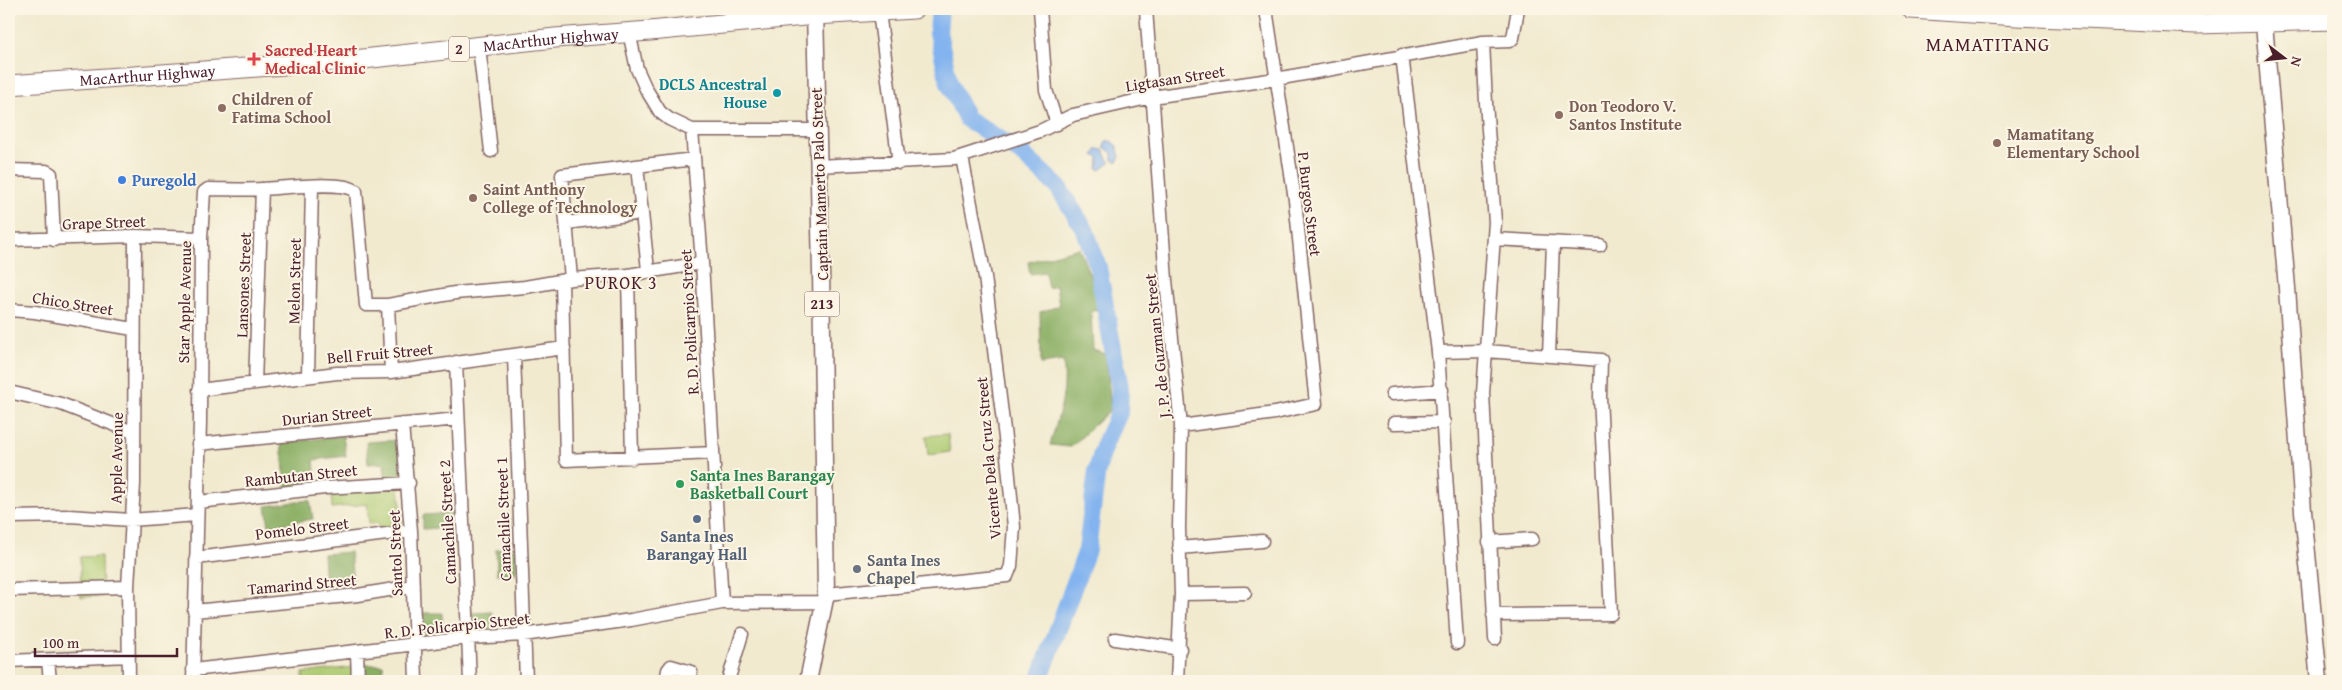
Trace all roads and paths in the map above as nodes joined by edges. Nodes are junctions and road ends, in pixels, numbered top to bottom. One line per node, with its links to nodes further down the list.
1 (909, 9): 2 (highway, MacArthur Highway / 2); 9 (highway, MacArthur Highway / 2)
2 (914, 9)
3 (1040, 9): 20 (street)
4 (1146, 9): 19 (street, J. P. de Guzman Street)
5 (1266, 9): 17 (street, P. Burgos Street)
6 (1518, 9): 14 (street, Ligtasan Street)
7 (1911, 9): 10 (highway)
8 (815, 12): 9 (highway, MacArthur Highway / 2); 13 (highway, MacArthur Highway / 2); 22 (main road, Captain Mamerto Palo Street / 213)
9 (879, 12): 26 (street)
10 (2121, 15): 12 (highway)
11 (2333, 20): 12 (highway)
12 (2264, 24): 114 (main road)
13 (629, 32): 15 (highway, MacArthur Highway / 2); 21 (street)
14 (1484, 42): 16 (street, Ligtasan Street); 36 (street)
15 (479, 46): 18 (highway, MacArthur Highway / 2); 23 (street)
16 (1402, 55): 17 (street, Ligtasan Street); 50 (street)
17 (1276, 78): 19 (street, Ligtasan Street); 65 (street, P. Burgos Street)
18 (9, 86)
19 (1152, 97): 20 (street, Ligtasan Street); 65 (street, J. P. de Guzman Street)
20 (1057, 124): 24 (street, Ligtasan Street)
21 (692, 130): 22 (street); 25 (street, R. D. Policarpio Street)
22 (816, 130): 28 (main road, Captain Mamerto Palo Street / 213)
23 (491, 151)
24 (962, 157): 26 (street, Ligtasan Street); 86 (street, Vicente Dela Cruz Street)
25 (694, 159): 27 (street); 41 (street, R. D. Policarpio Street)
26 (899, 163): 28 (street, Ligtasan Street)
27 (637, 166): 32 (street); 33 (street)
28 (818, 166): 86 (main road, Captain Mamerto Palo Street / 213)
29 (9, 170): 38 (street)
30 (312, 186): 31 (street, Star Apple Avenue); 45 (street, Star Apple Avenue); 55 (street, Melon Street)
31 (262, 189): 35 (street, Star Apple Avenue); 56 (street, Lansones Street)
32 (642, 213): 33 (street); 42 (street)
33 (567, 224): 44 (street)
34 (135, 236): 35 (street, Grape Street); 38 (street, Grape Street); 47 (street, Apple Avenue)
35 (201, 238): 57 (street, Star Apple Avenue)
36 (1495, 239): 39 (street); 49 (street)
37 (9, 240): 38 (street, Grape Street)
38 (54, 240)
39 (1553, 242): 40 (street); 52 (street)
40 (1600, 245)
41 (702, 262): 42 (street); 68 (street, R. D. Policarpio Street)
42 (648, 270): 43 (street)
43 (628, 275): 44 (street); 69 (street)
44 (567, 280): 45 (street); 48 (street)
45 (388, 305): 54 (street)
46 (9, 310): 47 (street, Chico Street)
47 (133, 329): 66 (street, Apple Avenue)
48 (564, 348): 51 (street, Bell Fruit Street); 69 (street)
49 (1486, 351): 50 (street); 52 (street); 78 (street)
50 (1438, 352): 58 (street)
51 (514, 355): 53 (street, Bell Fruit Street); 91 (street, Camachile Street 1)
52 (1549, 356): 89 (street)
53 (456, 362): 54 (street, Bell Fruit Street); 61 (street, Camachile Street 2)
54 (391, 372): 55 (street, Bell Fruit Street)
55 (308, 376): 56 (street, Bell Fruit Street)
56 (255, 383): 57 (street, Bell Fruit Street)
57 (199, 390): 67 (street, Star Apple Avenue)
58 (1442, 390): 60 (street); 62 (street)
59 (9, 392): 66 (street)
60 (1392, 394)
61 (458, 419): 64 (street, Durian Street); 92 (street, Camachile Street 2)
62 (1444, 422): 63 (street); 95 (street)
63 (1394, 423)
64 (402, 424): 67 (street, Durian Street); 70 (street, Santol Street)
65 (1181, 426): 79 (street, J. P. de Guzman Street)
66 (133, 432): 74 (street, Apple Avenue)
67 (198, 444): 71 (street, Star Apple Avenue)
68 (713, 453): 69 (street); 87 (street, R. D. Policarpio Street)
69 (632, 458)
70 (408, 483): 71 (street, Rambutan Street); 75 (street, Santol Street)
71 (198, 502): 72 (street, Star Apple Avenue)
72 (197, 515): 74 (street); 80 (street, Star Apple Avenue)
73 (9, 518): 74 (street)
74 (131, 520): 82 (street, Apple Avenue)
75 (411, 531): 80 (street, Pomelo Street); 81 (street, Santol Street)
76 (1532, 539): 78 (street)
77 (1262, 541): 79 (street)
78 (1489, 542): 89 (street)
79 (1179, 548): 85 (street, J. P. de Guzman Street)
80 (196, 558): 88 (street, Star Apple Avenue)
81 (413, 586): 88 (street, Tamarind Street); 96 (street, Santol Street)
82 (128, 587): 83 (street); 99 (street, Apple Avenue)
83 (9, 590)
84 (1245, 593): 85 (street)
85 (1181, 594): 97 (street, J. P. de Guzman Street)
86 (825, 598): 87 (street, R. D. Policarpio Street); 112 (main road, Captain Mamerto Palo Street / 213)
87 (722, 603): 91 (street, R. D. Policarpio Street)
88 (194, 610): 103 (street, Star Apple Avenue)
89 (1493, 615): 94 (street)
90 (742, 634): 111 (street)
91 (524, 635): 92 (street, R. D. Policarpio Street); 109 (street, Camachile Street 1)
92 (468, 638): 96 (street, R. D. Policarpio Street); 108 (street, Camachile Street 2)
93 (1115, 639): 97 (street)
94 (1495, 639)
95 (1457, 642)
96 (414, 645): 98 (street, R. D. Policarpio Street); 107 (street, Santol Street)
97 (1180, 649): 113 (street, J. P. de Guzman Street)
98 (357, 652): 103 (street, R. D. Policarpio Street); 106 (street)
99 (129, 656): 100 (street); 105 (street, Apple Avenue)
100 (48, 660): 101 (street); 104 (street)
101 (9, 661)
102 (691, 672): 110 (street)
103 (193, 676)
104 (50, 681)
105 (129, 681)
106 (358, 681)
107 (416, 681)
108 (470, 681)
109 (526, 681)
110 (666, 681)
111 (728, 681)
112 (808, 681)
113 (1177, 681)
114 (2319, 681)

